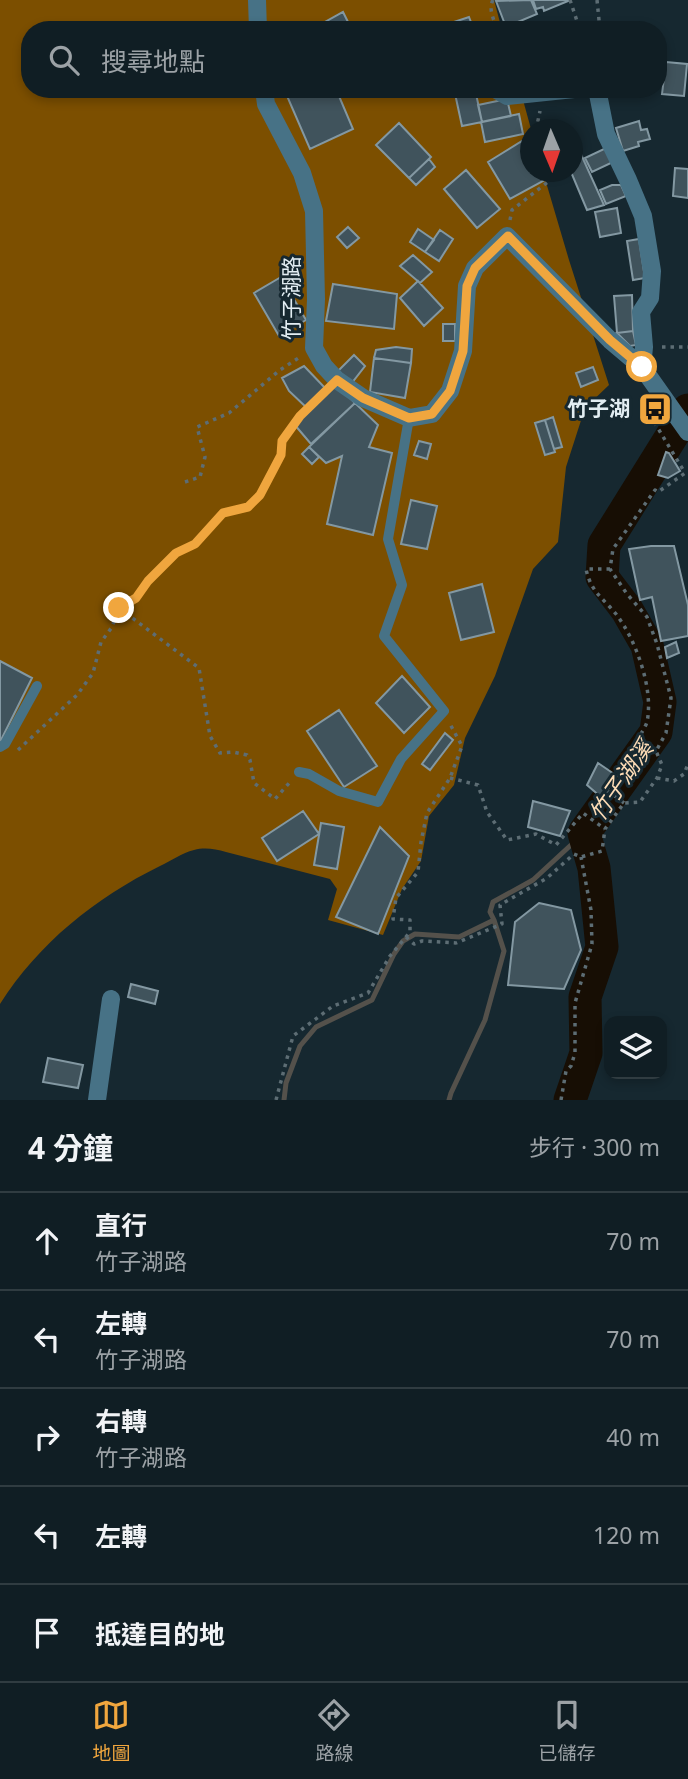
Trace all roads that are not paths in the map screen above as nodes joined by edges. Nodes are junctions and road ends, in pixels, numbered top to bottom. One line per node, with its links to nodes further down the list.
1 (257, 0): 2 (street)
2 (258, 21)
3 (265, 98): 6 (street, 竹子湖路)
4 (599, 98): 5 (street)
5 (642, 367): 6 (street); 7 (street)
6 (409, 418): 10 (lane)
7 (687, 431)
8 (37, 685): 9 (lane)
9 (0, 747)
10 (299, 772)
11 (111, 999): 12 (street)
12 (97, 1100)

